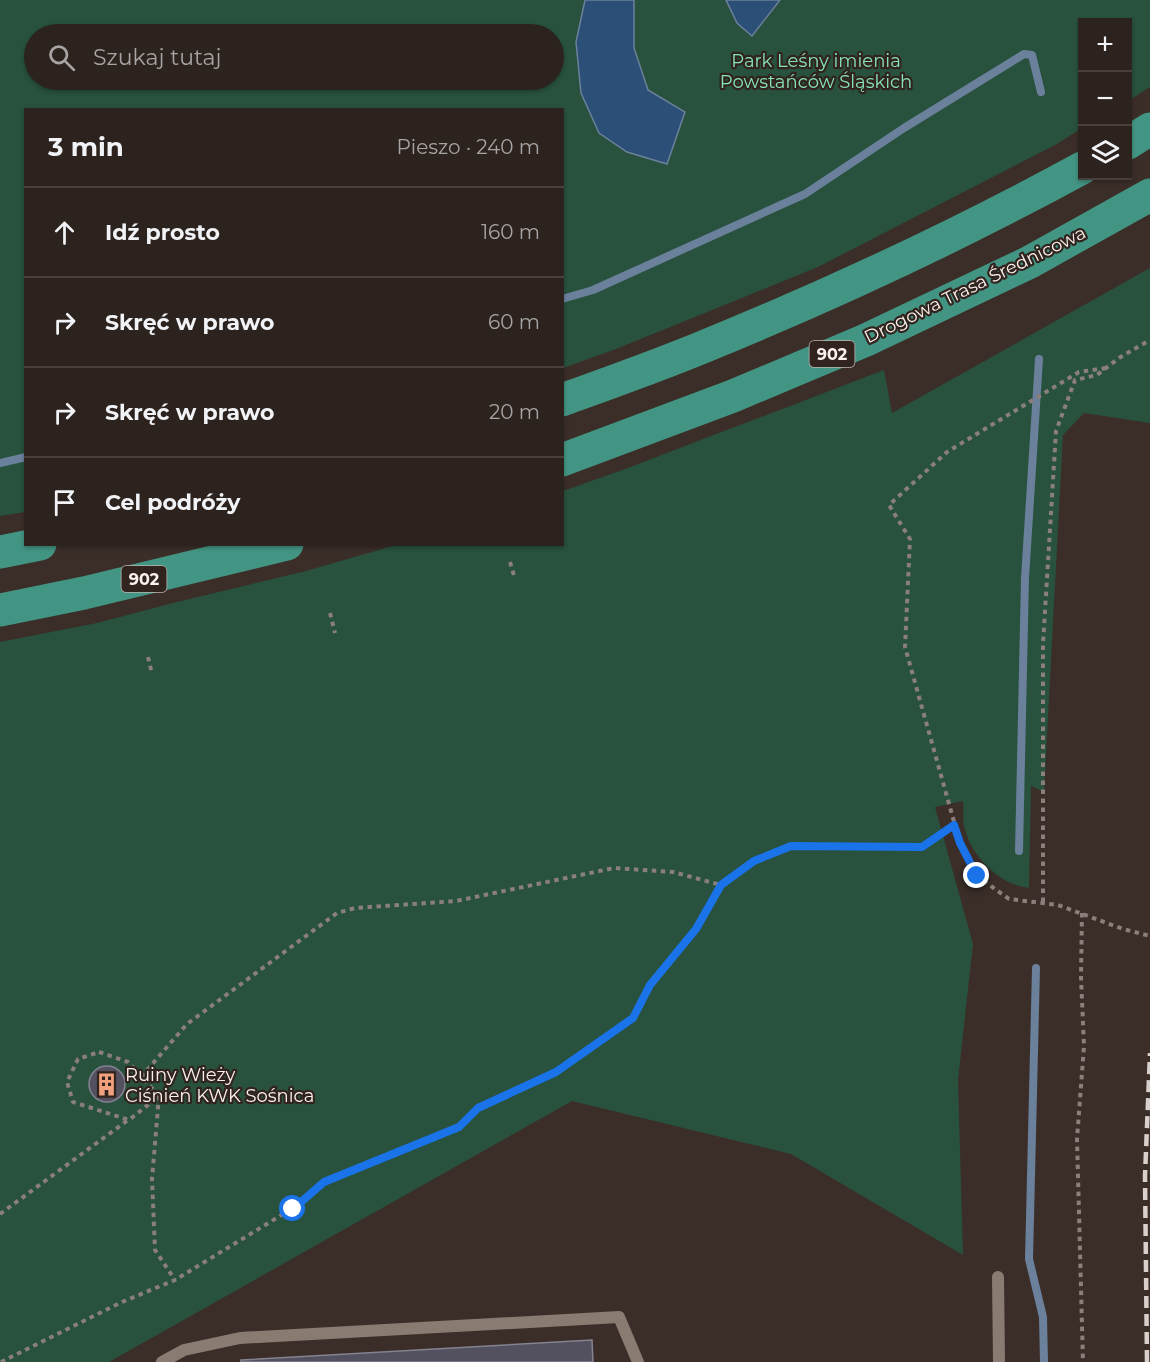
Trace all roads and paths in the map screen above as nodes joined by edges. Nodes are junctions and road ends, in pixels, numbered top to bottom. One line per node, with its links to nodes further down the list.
1 (1150, 129): 2 (main road)
2 (1132, 140)
3 (1078, 171): 7 (main road)
4 (1150, 195): 8 (main road, Drogowa Trasa Średnicowa / 902)
5 (1150, 340): 6 (path)
6 (1106, 368): 19 (path); 21 (path)
7 (564, 399)
8 (564, 459)
9 (30, 546): 11 (main road)
10 (279, 546): 14 (main road, 902)
11 (0, 552)
12 (510, 562): 13 (path)
13 (515, 579)
14 (0, 610)
15 (330, 613): 16 (path)
16 (335, 633)
17 (148, 657): 18 (path)
18 (152, 674)
19 (954, 825): 20 (path); 21 (path)
20 (721, 885): 24 (path); 29 (path)
21 (1043, 902): 22 (path)
22 (1082, 914): 23 (path); 34 (path)
23 (1150, 936)
24 (141, 1077): 25 (path); 26 (path)
25 (159, 1096): 26 (path); 29 (path)
26 (129, 1120): 27 (path)
27 (0, 1214)
28 (998, 1277): 33 (lane)
29 (175, 1280): 30 (path)
30 (1, 1362)
31 (162, 1362): 32 (lane)
32 (638, 1362)
33 (999, 1362)
34 (1083, 1362)

